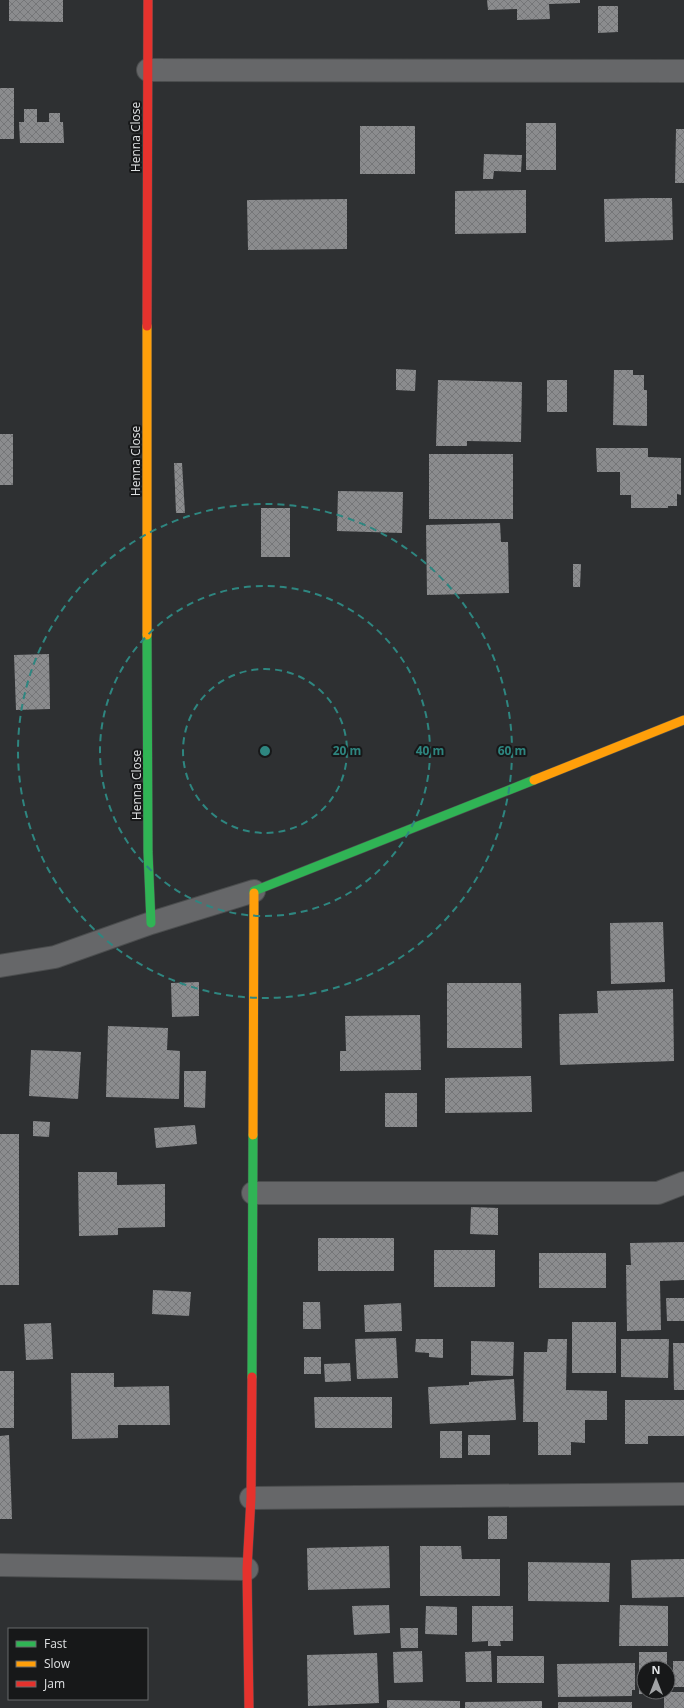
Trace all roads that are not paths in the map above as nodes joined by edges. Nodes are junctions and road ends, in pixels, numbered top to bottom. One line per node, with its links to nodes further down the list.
1 (148, 0): 2 (street, Henna Close)
2 (148, 70): 3 (street); 6 (street, Henna Close)
3 (684, 71)
4 (684, 720): 5 (street)
5 (254, 891): 6 (street); 9 (street)
6 (151, 923): 7 (street)
7 (0, 966)
8 (684, 1183): 9 (street)
9 (253, 1193): 11 (street)
10 (684, 1494): 11 (street)
11 (251, 1498): 13 (street)
12 (0, 1565): 13 (street)
13 (247, 1569): 14 (street)
14 (249, 1708)

